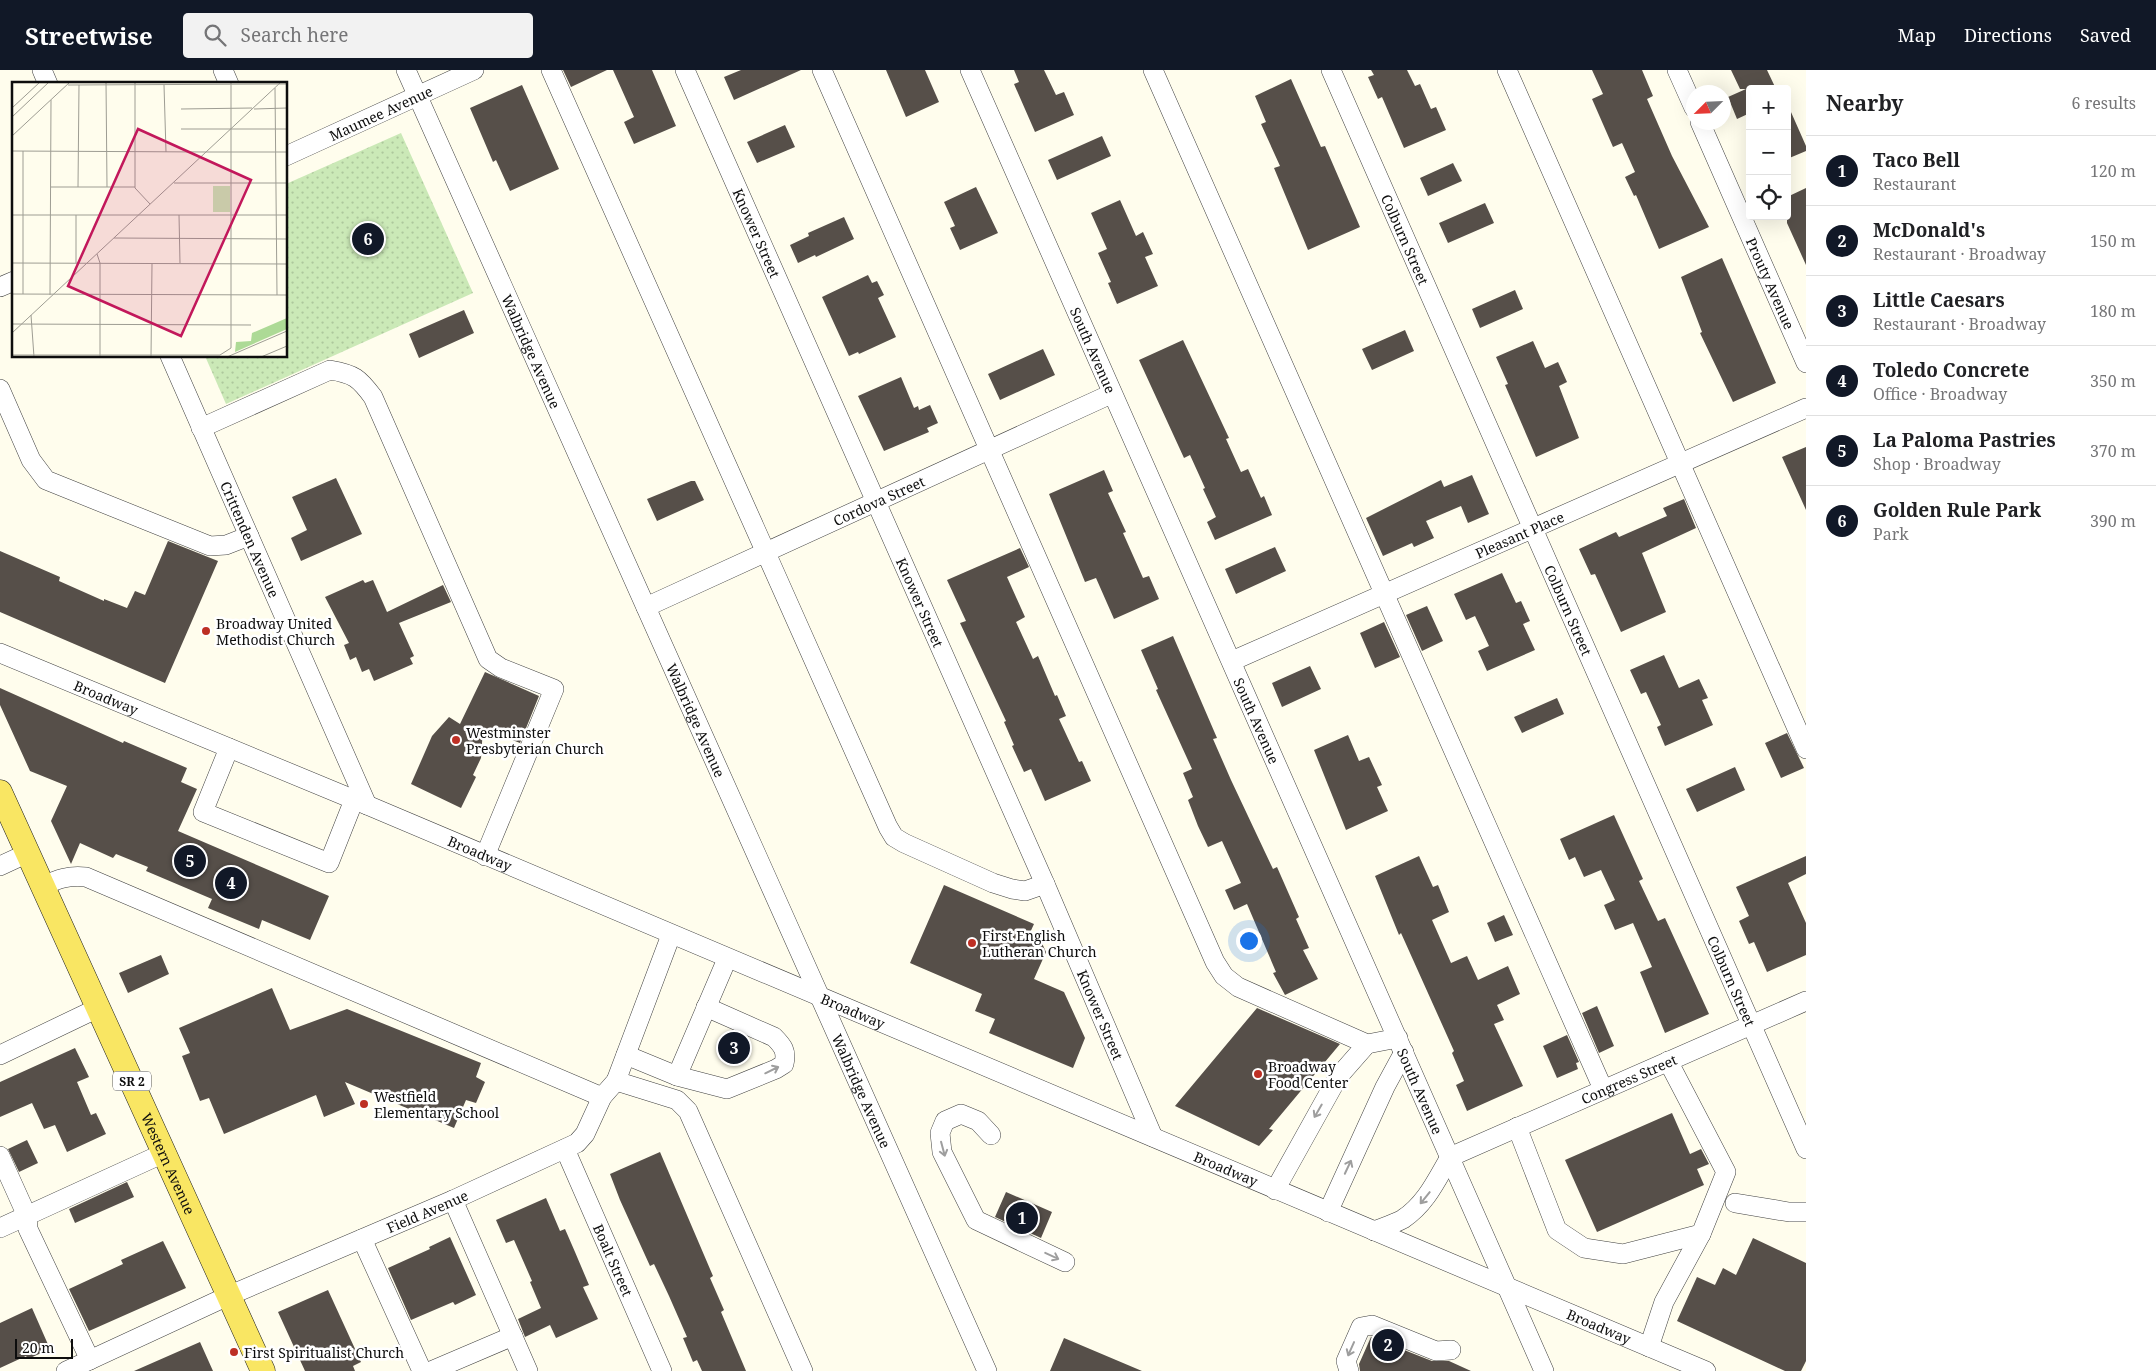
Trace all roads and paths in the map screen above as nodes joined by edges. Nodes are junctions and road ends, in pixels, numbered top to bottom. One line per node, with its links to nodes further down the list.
1 (42, 70): 13 (street)
2 (223, 70): 14 (street)
3 (406, 70): 16 (street, Walbridge Avenue)
4 (474, 70): 16 (street, Maumee Avenue)
5 (551, 70): 32 (street)
6 (685, 70): 29 (street, Knower Street)
7 (822, 70): 27 (street)
8 (970, 70): 24 (street, South Avenue)
9 (1153, 70): 33 (street)
10 (1331, 70): 30 (street, Colburn Street)
11 (1507, 70): 28 (street)
12 (1677, 70): 15 (street)
13 (47, 82)
14 (228, 82)
15 (1686, 90)
16 (418, 95): 18 (street, Maumee Avenue); 34 (street, Walbridge Avenue)
17 (1704, 130): 22 (street, Prouty Avenue)
18 (288, 155)
19 (12, 281): 20 (street)
20 (0, 287)
21 (171, 358): 26 (street, Crittenden Avenue)
22 (1806, 363)
23 (0, 389): 31 (street)
24 (1111, 394): 27 (street, Cordova Street); 36 (street, South Avenue)
25 (1806, 408): 28 (street, Pleasant Place)
26 (201, 428): 31 (street, Crittenden Avenue); 42 (street)
27 (990, 450): 29 (street, Cordova Street); 53 (street)
28 (1681, 463): 30 (street, Pleasant Place); 38 (street)
29 (876, 502): 32 (street, Cordova Street); 44 (street, Knower Street)
30 (1533, 528): 33 (street, Pleasant Place); 52 (street, Colburn Street)
31 (249, 536): 40 (street, Crittenden Avenue)
32 (765, 552): 34 (street, Cordova Street); 44 (street)
33 (1384, 594): 36 (street, Pleasant Place); 60 (street)
34 (646, 607): 48 (street, Walbridge Avenue)
35 (0, 653): 37 (street, Broadway)
36 (1232, 661): 54 (street, South Avenue)
37 (229, 748): 40 (street, Broadway); 40 (street)
38 (1806, 748)
39 (0, 792): 41 (main road, Western Avenue / SR 2)
40 (361, 803): 42 (street, Broadway)
41 (28, 853): 43 (street); 45 (main road, Western Avenue / SR 2)
42 (485, 856): 46 (street, Broadway)
43 (0, 866)
44 (1044, 884): 64 (street, Knower Street)
45 (42, 886): 50 (main road, Western Avenue / SR 2); 61 (street)
46 (671, 935): 47 (street, Broadway); 56 (street, Field Avenue)
47 (727, 958): 48 (street, Broadway); 51 (street)
48 (821, 998): 64 (street, Broadway); 93 (street, Walbridge Avenue)
49 (1806, 1000): 52 (street, Congress Street)
50 (98, 1008): 55 (street); 67 (main road, Western Avenue / SR 2)
51 (706, 1008): 58 (street); 58 (street, one-way to 51)
52 (1750, 1025): 57 (street, Congress Street); 66 (street, Colburn Street)
53 (1368, 1044): 54 (street); 70 (street, one-way to 70)
54 (1401, 1045): 69 (street, South Avenue); 73 (street, one-way to 54)
55 (0, 1055)
56 (626, 1055): 58 (street); 59 (street, Field Avenue)
57 (1668, 1061): 60 (street, Congress Street); 78 (street)
58 (677, 1076)
59 (616, 1081): 61 (street, Field Avenue); 92 (street)
60 (1603, 1090): 62 (street, Congress Street)
61 (602, 1097): 65 (street, Field Avenue)
62 (1517, 1127): 69 (street, Congress Street); 78 (street)
63 (991, 1135): 80 (street, one-way to 80)
64 (1153, 1137): 70 (street, Broadway)
65 (565, 1149): 71 (street, Field Avenue); 91 (street, Boalt Street)
66 (1806, 1149)
67 (164, 1153): 75 (street); 82 (main road, Western Avenue / SR 2)
68 (0, 1156): 75 (street)
69 (1450, 1156): 77 (street, one-way to 77); 81 (street, South Avenue)
70 (1275, 1190): 73 (street, Broadway)
71 (453, 1200): 79 (street, Field Avenue); 83 (street)
72 (1735, 1203): 74 (street)
73 (1328, 1212): 77 (street, Broadway)
74 (1806, 1212)
75 (27, 1216): 76 (street); 86 (street)
76 (0, 1228)
77 (1374, 1231): 81 (street, Broadway)
78 (1701, 1234): 84 (street)
79 (362, 1239): 82 (street, Field Avenue); 88 (street)
80 (1065, 1262)
81 (1507, 1288): 84 (street, Broadway); 95 (street, South Avenue)
82 (228, 1296): 86 (street, Field Avenue); 87 (main road, Western Avenue / SR 2)
83 (513, 1336): 89 (street); 90 (street)
84 (1649, 1347): 96 (street, Broadway)
85 (1451, 1350): 94 (street, one-way to 94)
86 (81, 1366)
87 (263, 1371)
88 (422, 1371)
89 (430, 1371)
90 (528, 1371)
91 (662, 1371)
92 (803, 1371)
93 (987, 1371)
94 (1349, 1371)
95 (1544, 1371)
96 (1706, 1371)

